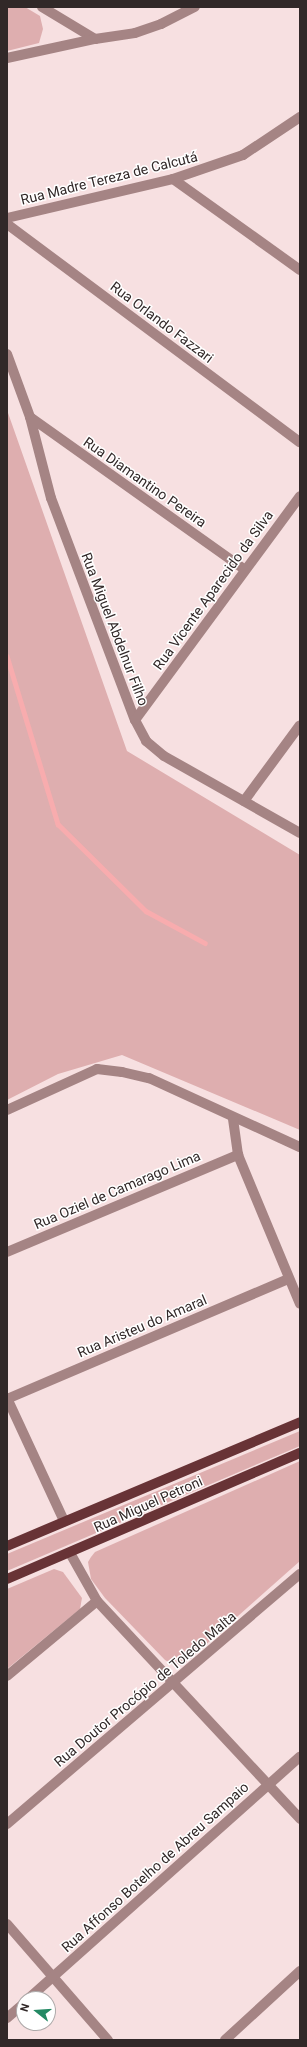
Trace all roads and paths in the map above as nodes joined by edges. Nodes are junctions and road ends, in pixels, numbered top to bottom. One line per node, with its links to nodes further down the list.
1 (42, 7): 3 (street)
2 (194, 7): 3 (street)
3 (95, 39): 4 (street)
4 (7, 58)
5 (300, 117): 6 (street, Rua Madre Tereza de Calcutá)
6 (173, 179): 7 (street, Rua Madre Tereza de Calcutá); 9 (street)
7 (7, 218)
8 (7, 224): 12 (street, Rua Orlando Fazzari)
9 (300, 270)
10 (7, 354): 11 (street, Rua Miguel Abdelnur Filho)
11 (30, 417): 14 (street, Rua Diamantino Pereira); 15 (street, Rua Miguel Abdelnur Filho)
12 (300, 442)
13 (300, 496): 14 (street, Rua Vicente Aparecido da Silva)
14 (244, 569): 15 (street, Rua Vicente Aparecido da Silva)
15 (135, 720): 17 (street, Rua Miguel Abdelnur Filho)
16 (300, 724): 17 (street)
17 (244, 801): 18 (street, Rua Miguel Abdelnur Filho)
18 (300, 833)
19 (7, 1110): 20 (street)
20 (233, 1119): 21 (street); 22 (street)
21 (300, 1147)
22 (238, 1155): 23 (street, Rua Oziel de Camarago Lima); 24 (street)
23 (7, 1252)
24 (289, 1279): 25 (street); 26 (street, Rua Aristeu do Amaral)
25 (300, 1304)
26 (7, 1399): 29 (street)
27 (300, 1422): 29 (main road, Rua Miguel Petroni)
28 (300, 1452): 31 (main road, Rua Miguel Petroni)
29 (64, 1521): 30 (main road, Rua Miguel Petroni)
30 (7, 1546)
31 (70, 1553): 33 (main road, Rua Miguel Petroni); 34 (street)
32 (300, 1574): 36 (street, Rua Doutor Procópio de Toledo Malta)
33 (7, 1579)
34 (97, 1601): 35 (street); 36 (street)
35 (7, 1676)
36 (175, 1682): 38 (street); 40 (street, Rua Doutor Procópio de Toledo Malta)
37 (300, 1757): 38 (street, Rua Affonso Botelho de Abreu Sampaio)
38 (270, 1784): 39 (street); 43 (street, Rua Affonso Botelho de Abreu Sampaio)
39 (300, 1819)
40 (7, 1824)
41 (7, 1924): 43 (street)
42 (300, 1971): 48 (street)
43 (53, 1977): 44 (street, Rua Affonso Botelho de Abreu Sampaio); 47 (street)
44 (37, 1991)
45 (16, 2010): 46 (street)
46 (7, 2018)
47 (108, 2040)
48 (225, 2040)

